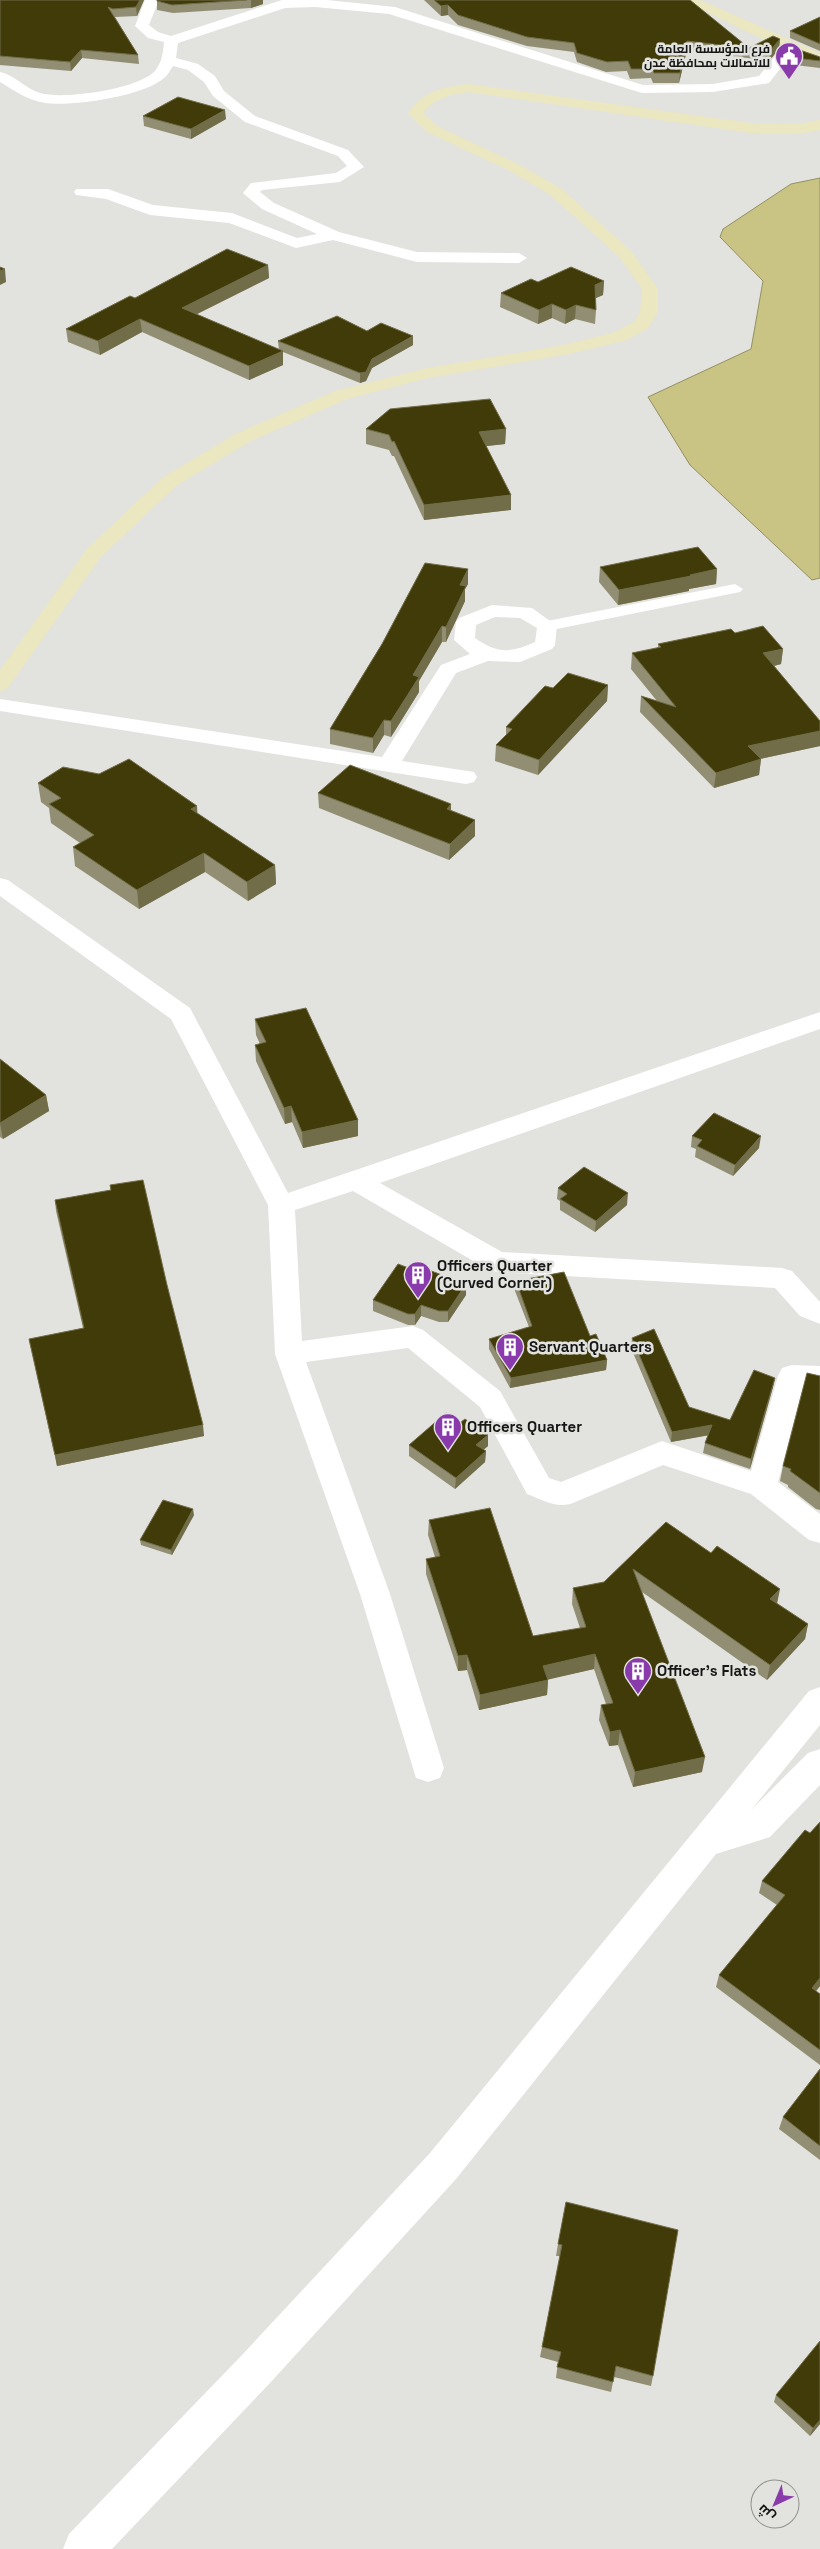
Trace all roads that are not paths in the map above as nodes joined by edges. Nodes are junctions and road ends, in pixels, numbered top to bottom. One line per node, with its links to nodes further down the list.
1 (152, 0): 4 (street)
2 (689, 0): 5 (main road)
3 (389, 5): 4 (street); 5 (street)
4 (171, 40): 7 (street)
5 (790, 47): 6 (main road)
6 (820, 58)
7 (170, 60): 8 (street); 11 (street)
8 (0, 76)
9 (820, 125): 16 (main road)
10 (82, 192): 11 (street)
11 (333, 234): 12 (street)
12 (519, 258)
13 (735, 589): 14 (street)
14 (547, 626): 15 (street); 15 (street)
15 (486, 655): 18 (street)
16 (0, 685)
17 (0, 705): 18 (street)
18 (389, 764): 19 (street)
19 (466, 777)
20 (0, 885): 23 (street)
21 (820, 1020): 22 (street)
22 (356, 1181): 23 (street); 24 (street)
23 (281, 1205): 25 (street)
24 (820, 1314)
25 (289, 1354): 27 (street); 31 (street)
26 (820, 1377): 27 (street)
27 (762, 1486): 28 (street)
28 (820, 1531)
29 (820, 1701): 32 (street)
30 (820, 1764): 32 (street)
31 (428, 1768)
32 (704, 1843): 33 (street)
33 (84, 2549)

